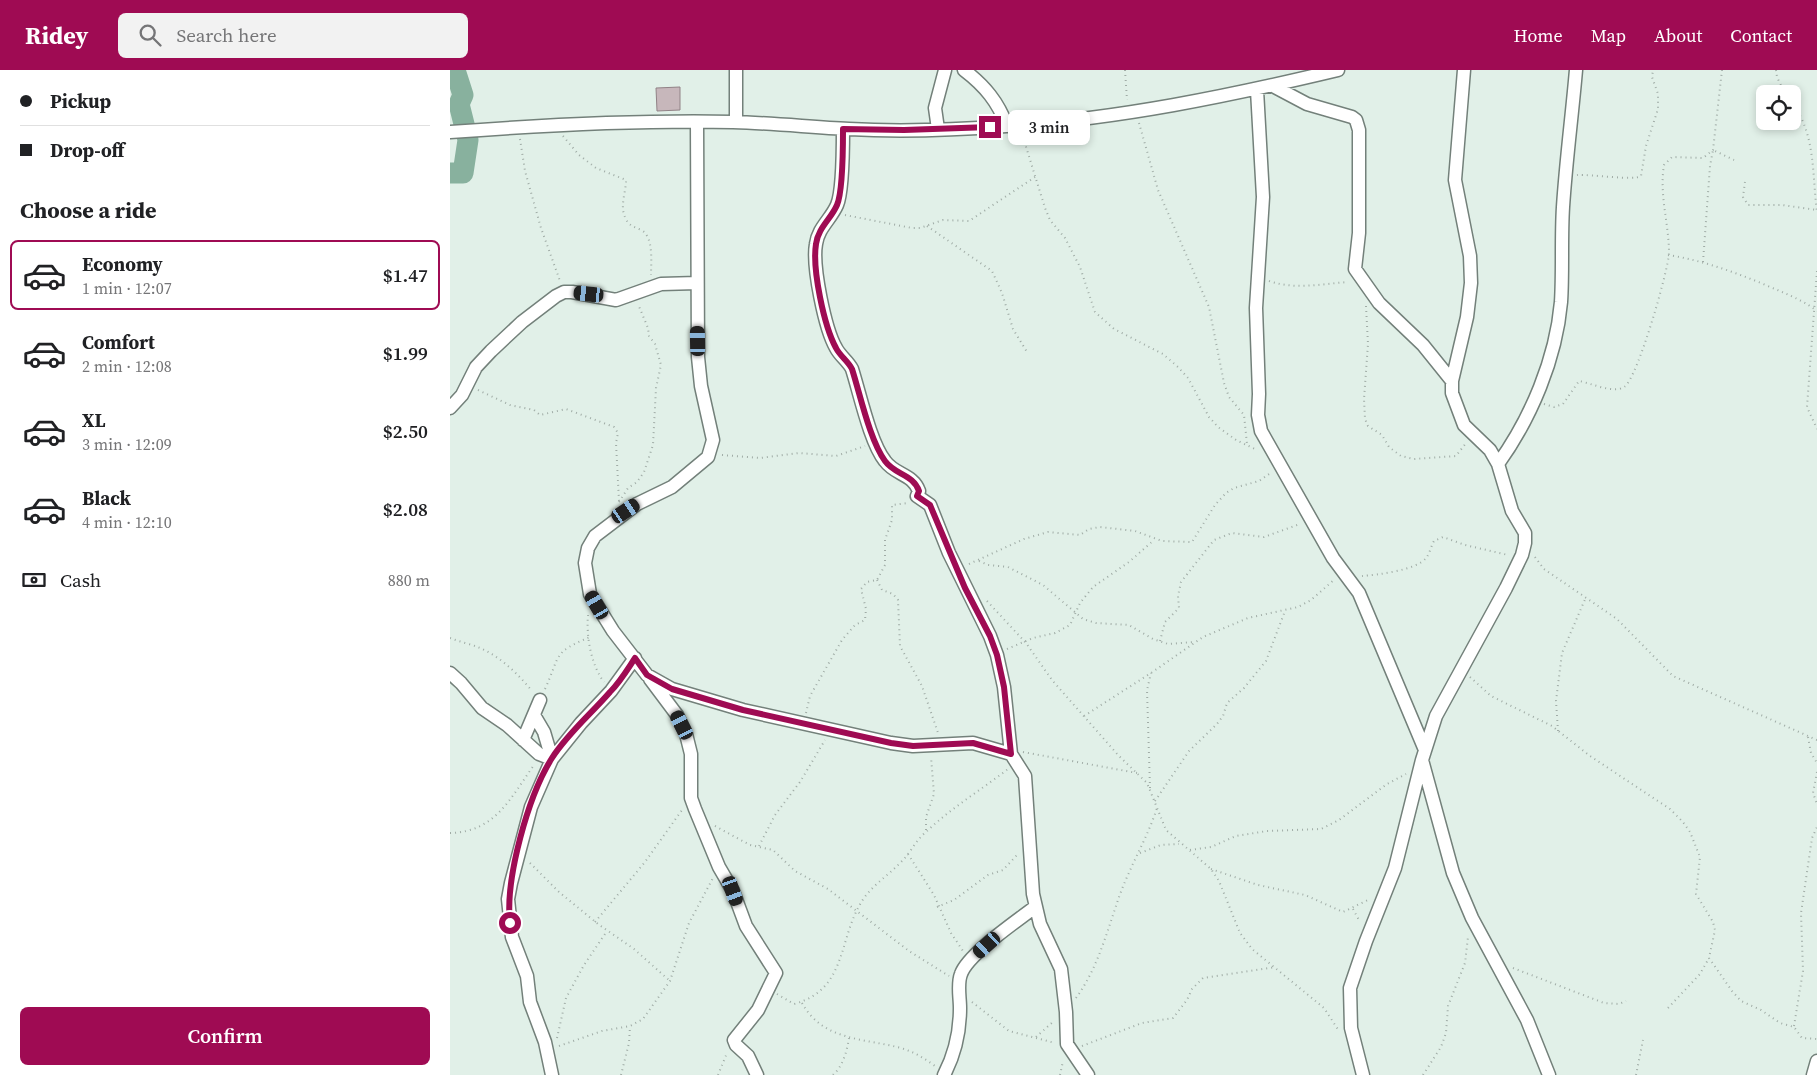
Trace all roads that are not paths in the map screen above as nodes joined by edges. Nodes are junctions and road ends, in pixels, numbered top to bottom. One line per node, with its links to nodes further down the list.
1 (736, 70): 10 (street)
2 (945, 70): 13 (street)
3 (964, 70): 11 (street)
4 (1338, 70): 7 (street)
5 (1464, 70): 16 (street)
6 (1576, 70): 18 (street)
7 (1274, 86): 8 (street); 16 (street)
8 (1257, 90): 11 (street); 27 (street)
9 (697, 122): 10 (street); 14 (street); 15 (street)
10 (736, 122): 12 (street)
11 (1013, 126): 13 (street)
12 (843, 129): 13 (street); 25 (street)
13 (938, 129)
14 (452, 132)
15 (697, 283): 17 (street); 19 (street)
16 (1452, 381): 18 (street)
17 (450, 408)
18 (1498, 464): 27 (street)
19 (635, 658): 21 (street); 26 (street)
20 (450, 674): 24 (street)
21 (647, 675): 25 (street); 32 (street)
22 (540, 700): 23 (street)
23 (534, 716): 24 (street); 26 (street)
24 (523, 740): 26 (street)
25 (1013, 755): 28 (street)
26 (547, 757): 31 (street)
27 (1422, 760): 34 (street); 35 (street)
28 (1035, 907): 30 (street); 33 (street)
29 (1817, 1061): 36 (street)
30 (945, 1073)
31 (552, 1075)
32 (756, 1075)
33 (1088, 1075)
34 (1363, 1075)
35 (1549, 1075)
36 (1813, 1075)

